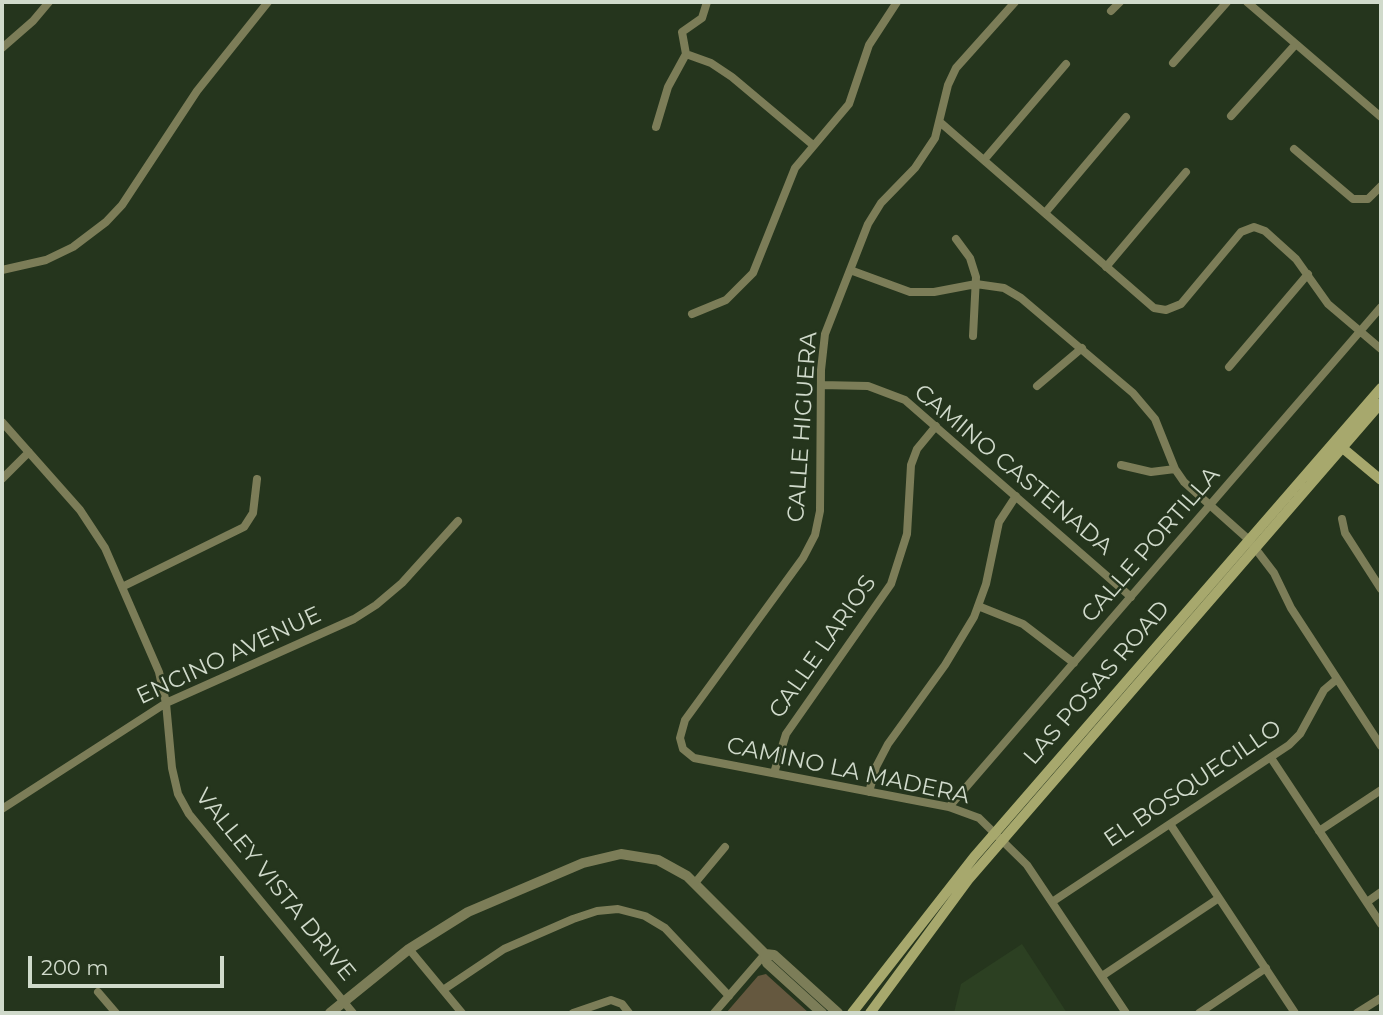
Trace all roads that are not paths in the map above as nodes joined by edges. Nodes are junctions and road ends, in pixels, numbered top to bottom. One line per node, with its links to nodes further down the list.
1 (49, 2): 11 (street)
2 (268, 2): 28 (street)
3 (707, 2): 12 (street)
4 (897, 2): 20 (street)
5 (1015, 2): 18 (street, CALLE HIGUERA)
6 (1119, 2): 9 (street)
7 (1227, 2): 13 (street)
8 (1247, 2): 10 (street)
9 (1111, 11)
10 (1295, 45): 15 (street); 17 (street)
11 (2, 48)
12 (686, 54): 19 (street); 20 (street)
13 (1173, 63)
14 (1066, 64): 22 (street)
15 (1231, 116)
16 (1126, 117): 25 (street)
17 (1381, 117)
18 (941, 123): 22 (street); 29 (street, CALLE HIGUERA)
19 (656, 127)
20 (813, 145): 33 (street)
21 (1294, 149): 24 (street)
22 (984, 160): 25 (street)
23 (1186, 172): 27 (street)
24 (1381, 186)
25 (1045, 213): 27 (street)
26 (956, 239): 31 (street)
27 (1106, 267): 30 (street)
28 (2, 270)
29 (850, 270): 31 (street); 39 (street, CALLE HIGUERA)
30 (1308, 274): 34 (street); 38 (street)
31 (976, 284): 35 (street); 36 (street)
32 (1381, 307): 34 (street, CALLE PORTILLA)
33 (692, 314)
34 (1361, 331): 37 (street); 53 (street, CALLE PORTILLA)
35 (973, 336)
36 (1082, 348): 40 (street); 48 (street)
37 (1381, 349)
38 (1229, 367)
39 (821, 385): 44 (street, CAMINO CASTENADA); 64 (street, CALLE HIGUERA)
40 (1037, 386)
41 (1381, 387): 45 (main road, LAS POSAS ROAD)
42 (1381, 403): 45 (main road, LAS POSAS ROAD)
43 (2, 422): 46 (street, VALLEY VISTA DRIVE)
44 (936, 426): 52 (street, CAMINO CASTENADA); 67 (street, CALLE LARIOS)
45 (1339, 444): 51 (main road); 56 (main road, LAS POSAS ROAD)
46 (29, 452): 49 (street); 57 (street, VALLEY VISTA DRIVE)
47 (1121, 465): 48 (street)
48 (1175, 468): 53 (street)
49 (2, 479)
50 (257, 479): 57 (street)
51 (1381, 480)
52 (1016, 496): 59 (street, CAMINO CASTENADA); 60 (street)
53 (1211, 506): 56 (street); 59 (street, CALLE PORTILLA)
54 (1342, 519): 58 (street)
55 (458, 522): 63 (street, ENCINO AVENUE)
56 (1252, 544): 62 (street); 74 (main road, LAS POSAS ROAD)
57 (122, 587): 63 (street, VALLEY VISTA DRIVE)
58 (1381, 589)
59 (1131, 597): 61 (street, CALLE PORTILLA)
60 (978, 607): 61 (street); 69 (street)
61 (1074, 663): 70 (street, CALLE PORTILLA)
62 (1337, 679): 65 (street); 66 (street, EL BOSQUECILLO)
63 (166, 703): 71 (street, ENCINO AVENUE); 90 (street, VALLEY VISTA DRIVE)
64 (681, 744): 67 (street, CAMINO LA MADERA)
65 (1381, 746)
66 (1271, 758): 72 (street, EL BOSQUECILLO); 73 (street)
67 (774, 773): 69 (street, CAMINO LA MADERA)
68 (1381, 790): 73 (street)
69 (869, 792): 70 (street, CAMINO LA MADERA)
70 (949, 807): 74 (street, CAMINO LA MADERA)
71 (2, 809)
72 (1170, 824): 78 (street); 79 (street, EL BOSQUECILLO)
73 (1319, 831): 80 (street)
74 (999, 836): 79 (street, CAMINO LA MADERA); 100 (main road, LAS POSAS ROAD); 101 (main road, LAS POSAS ROAD)
75 (725, 847): 76 (street)
76 (695, 883): 82 (street); 83 (street)
77 (1381, 892): 80 (street)
78 (1219, 898): 84 (street); 85 (street)
79 (1052, 902): 85 (street, CAMINO LA MADERA)
80 (1367, 902): 81 (street)
81 (1381, 924)
82 (410, 949): 86 (street); 90 (street)
83 (765, 954): 88 (street); 98 (street); 99 (street)
84 (1266, 968): 103 (street); 104 (street)
85 (1102, 976): 102 (street, CAMINO LA MADERA)
86 (443, 990): 88 (street); 94 (street)
87 (98, 992): 91 (street)
88 (729, 996): 97 (street)
89 (1381, 998): 105 (street)
90 (344, 1001): 92 (street); 93 (street, VALLEY VISTA DRIVE)
91 (116, 1013)
92 (330, 1013)
93 (352, 1013)
94 (462, 1013)
95 (573, 1013): 96 (street)
96 (629, 1013)
97 (714, 1013)
98 (822, 1013)
99 (838, 1013)
100 (852, 1013)
101 (870, 1013)
102 (1126, 1013)
103 (1199, 1013)
104 (1295, 1013)
105 (1357, 1013)

